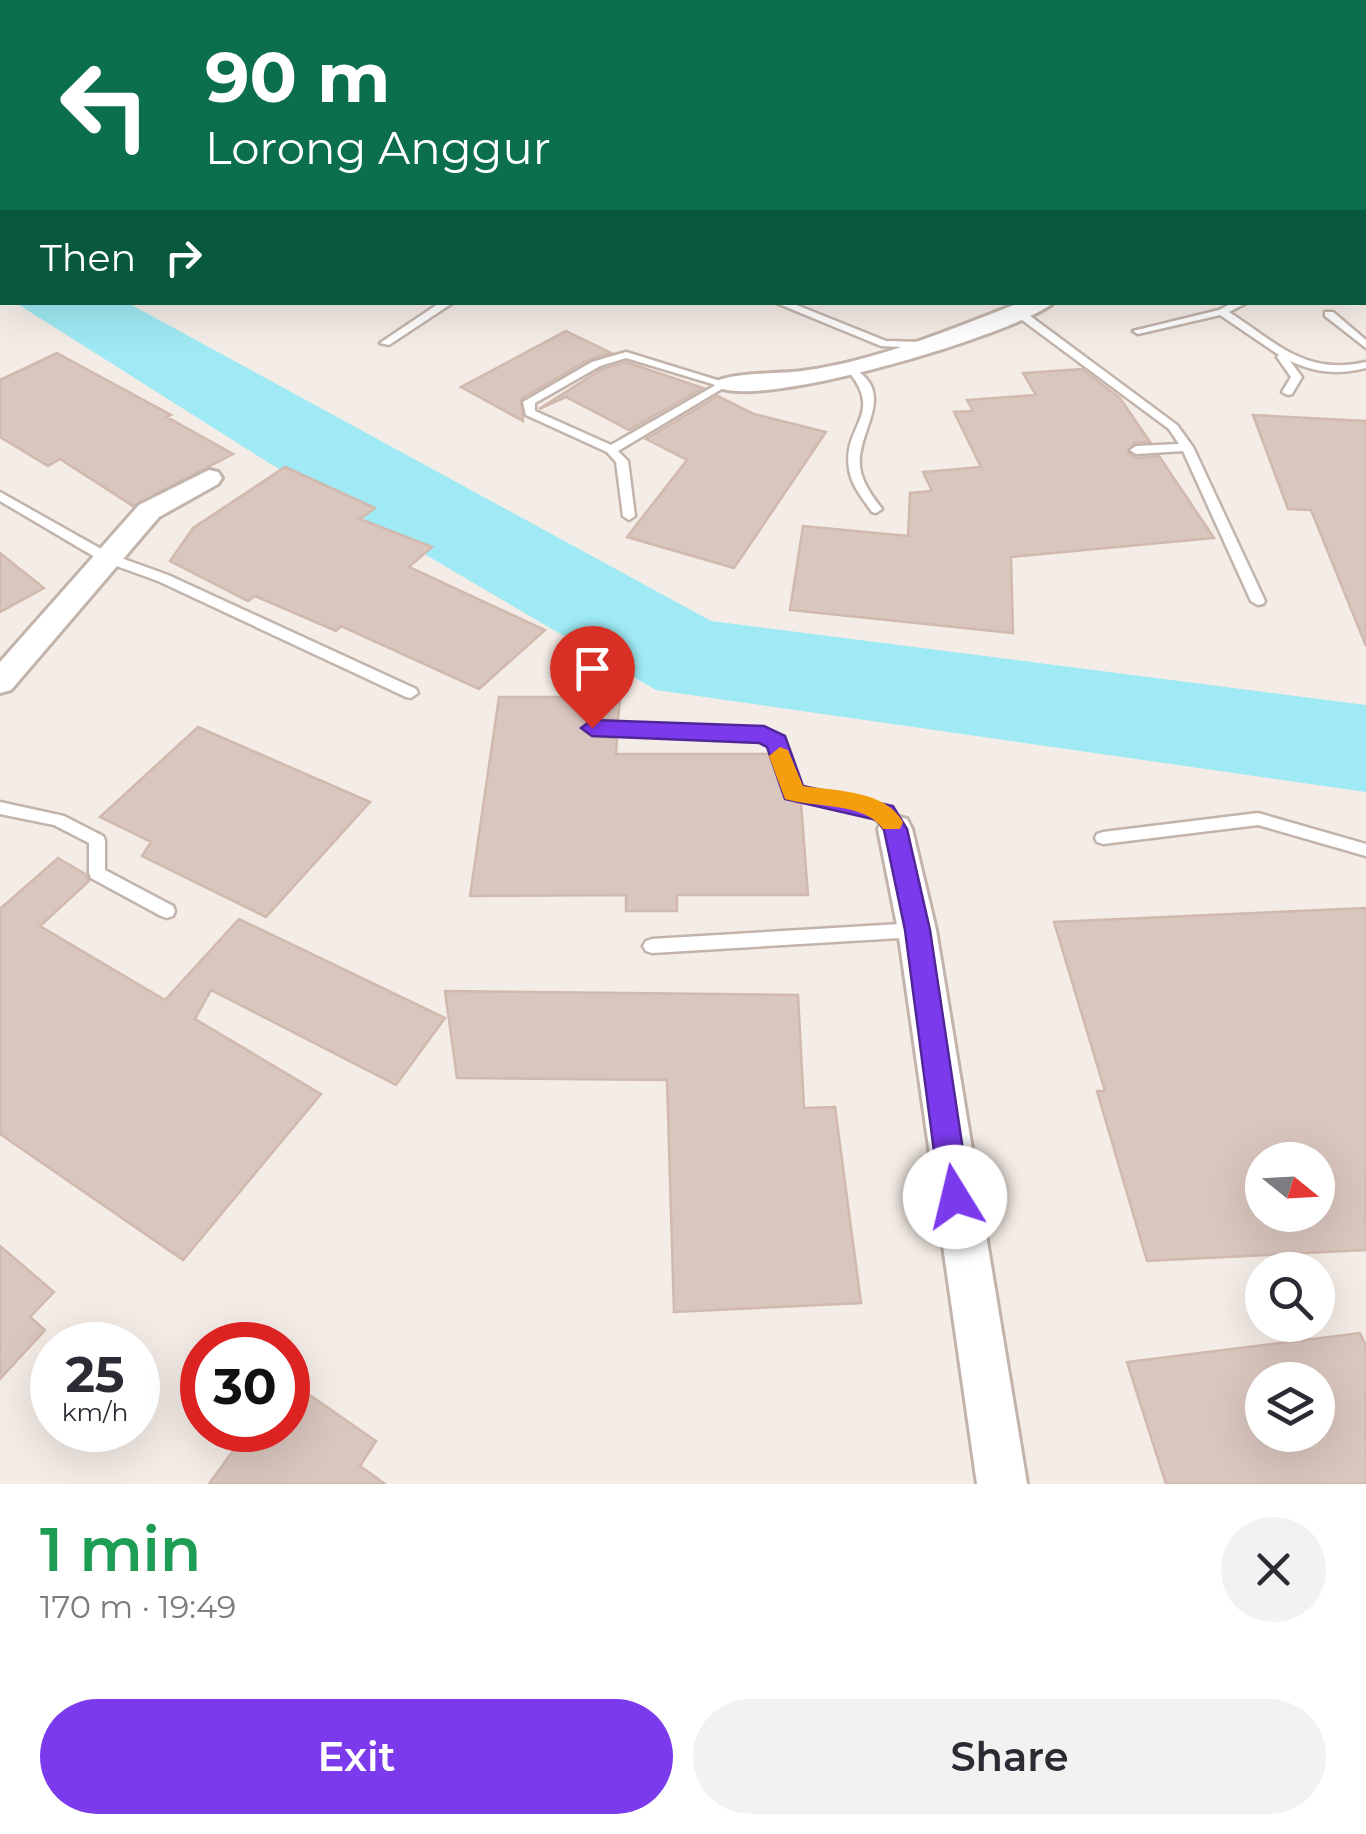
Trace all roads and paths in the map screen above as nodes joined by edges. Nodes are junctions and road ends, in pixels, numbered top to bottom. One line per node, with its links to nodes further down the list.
1 (444, 305): 9 (lane)
2 (786, 305): 10 (lane)
3 (1036, 305): 5 (street)
4 (1237, 305): 6 (lane)
5 (1018, 312): 10 (street); 17 (lane)
6 (1222, 312): 8 (lane); 12 (lane)
7 (1329, 314): 11 (lane)
8 (1138, 331)
9 (385, 343)
10 (927, 344): 14 (street)
11 (1366, 345)
12 (1282, 357): 13 (lane); 16 (lane)
13 (1366, 367)
14 (854, 372): 15 (street); 22 (lane)
15 (725, 384): 18 (lane); 18 (lane)
16 (1288, 392)
17 (1187, 447): 19 (lane); 25 (lane)
18 (612, 450): 23 (lane)
19 (1136, 450)
20 (209, 478): 24 (street)
21 (0, 496): 24 (lane)
22 (876, 508)
23 (629, 516)
24 (105, 557): 26 (street); 27 (lane)
25 (1258, 600)
26 (0, 682)
27 (412, 692)
28 (592, 728): 30 (lane)
29 (0, 808): 33 (lane)
30 (895, 829): 34 (street)
31 (1103, 838): 32 (lane)
32 (1366, 850)
33 (167, 911)
34 (918, 930): 35 (lane); 36 (street)
35 (652, 946)
36 (1002, 1484)

